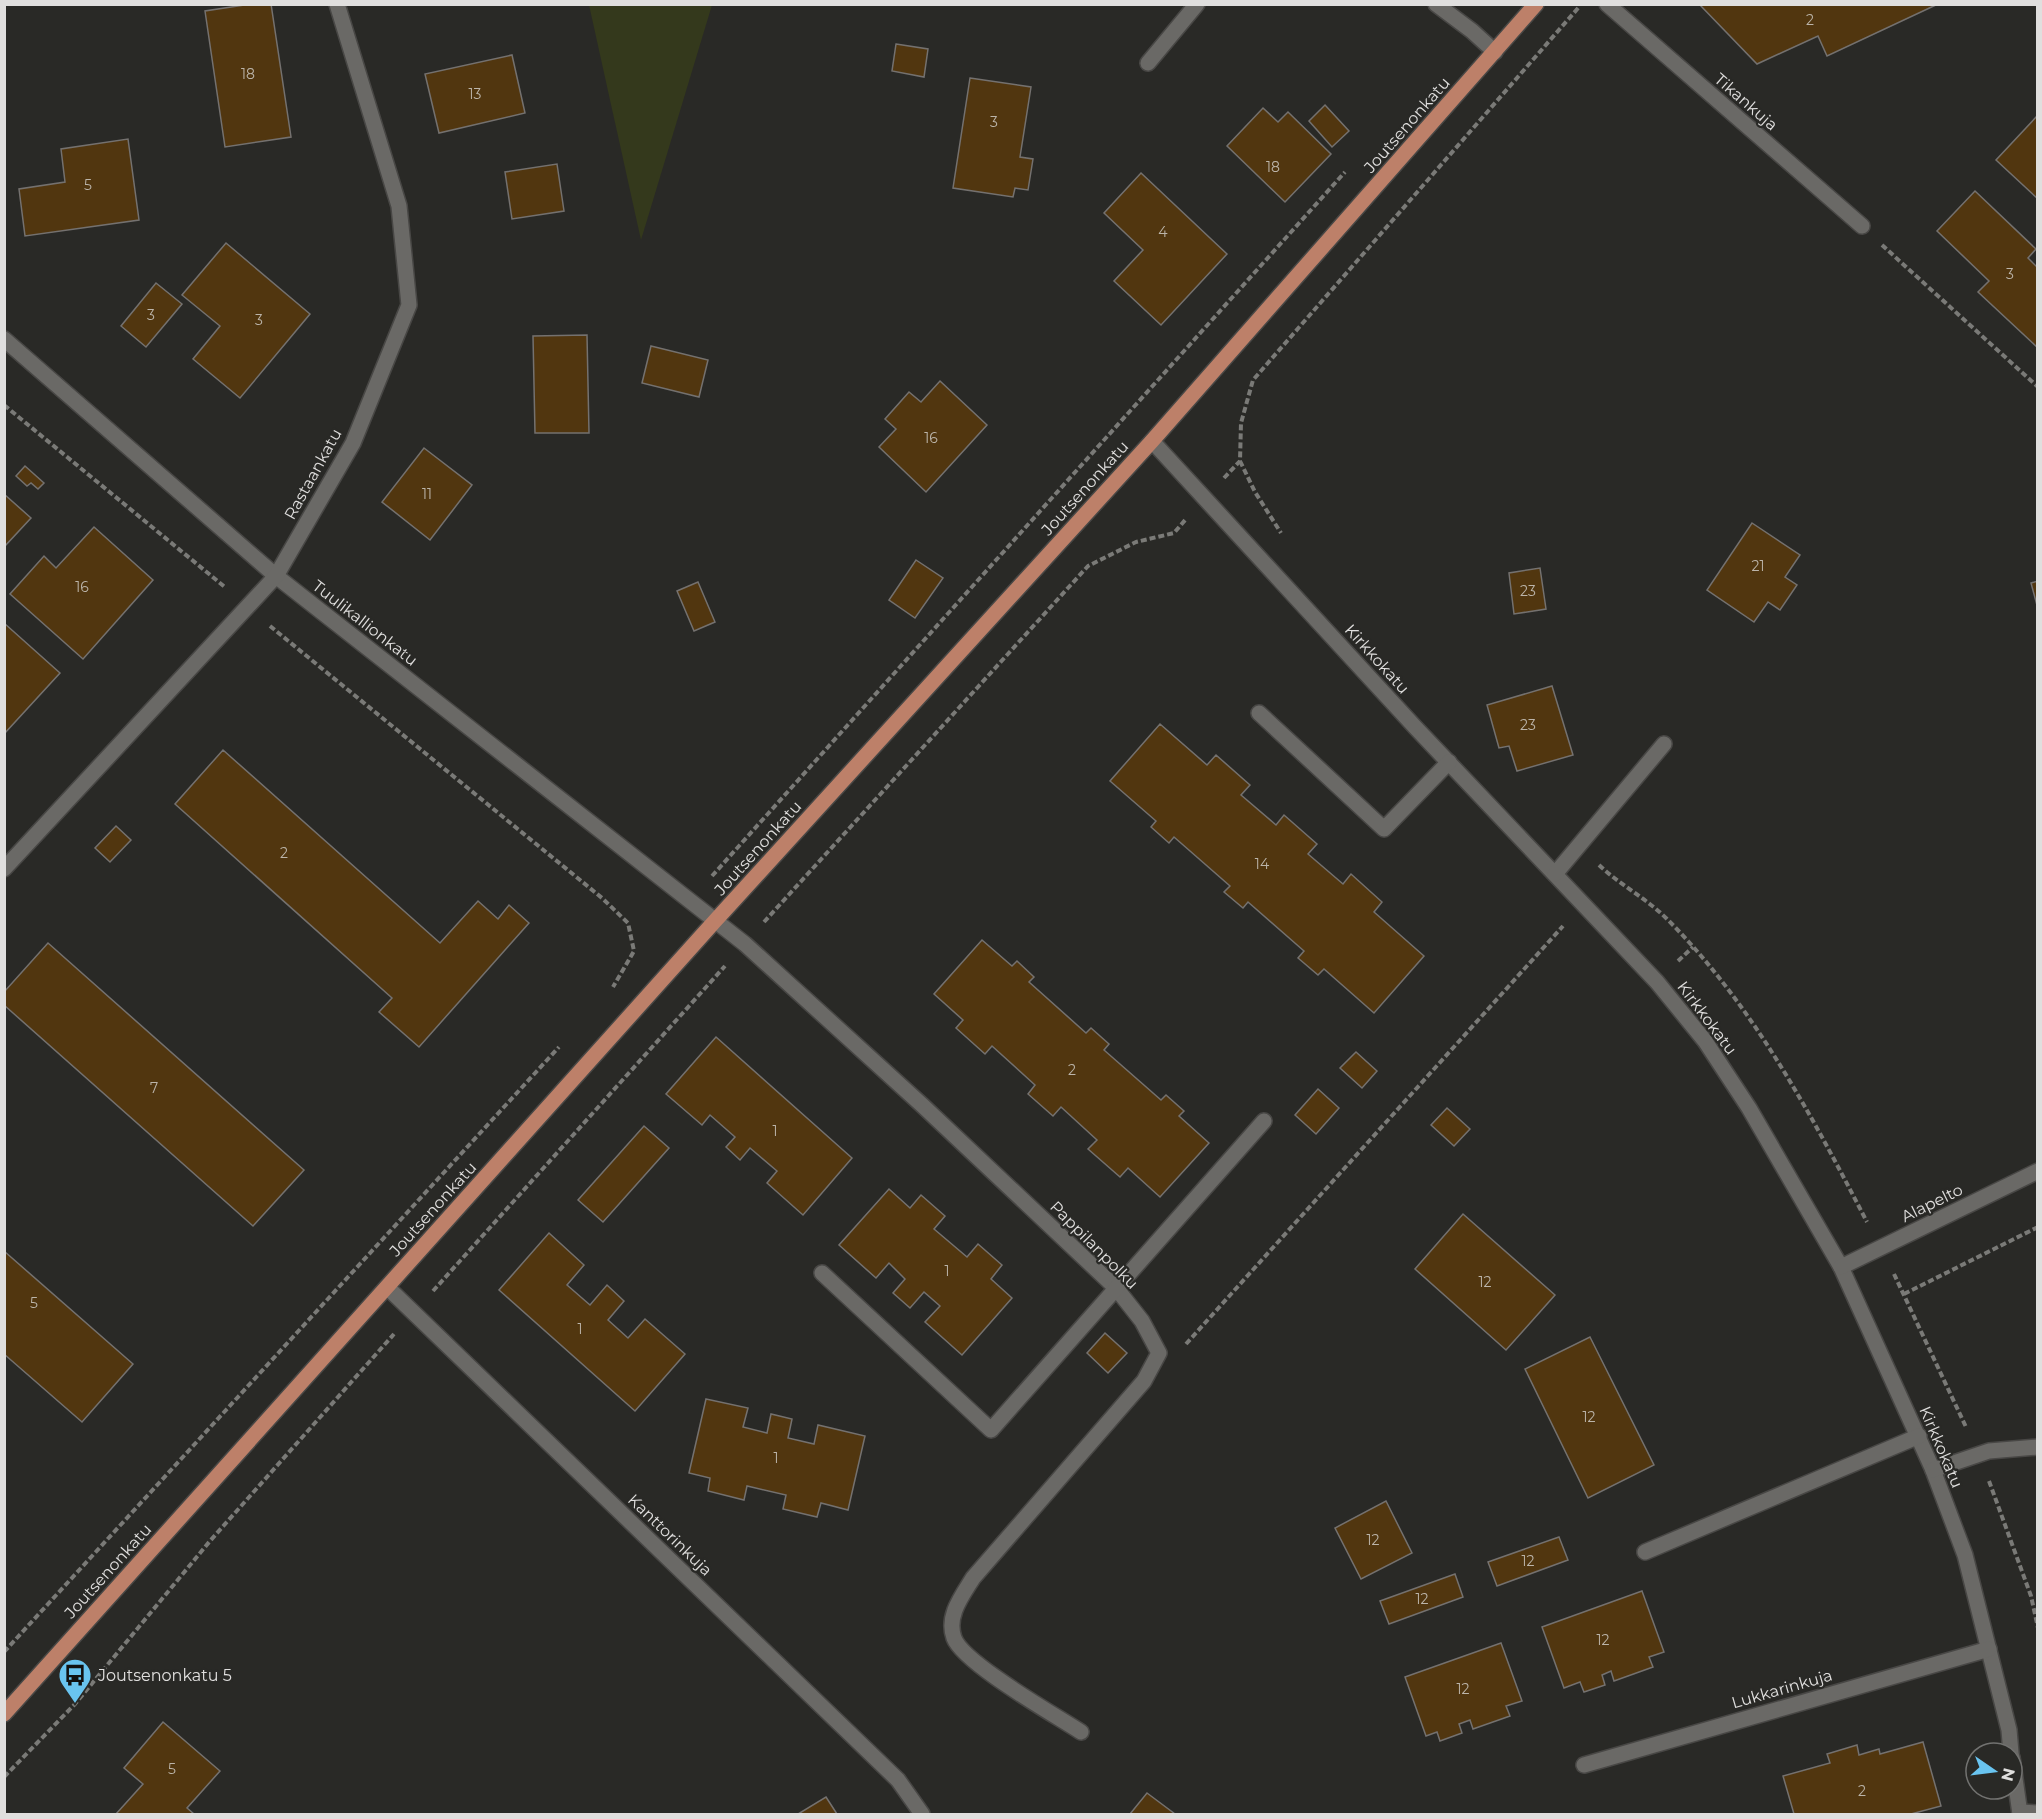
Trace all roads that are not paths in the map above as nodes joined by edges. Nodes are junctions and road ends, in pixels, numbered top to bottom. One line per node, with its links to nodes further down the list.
1 (337, 4): 11 (street, Rastaankatu)
2 (1197, 4): 7 (street)
3 (1436, 4): 6 (street)
4 (1536, 4): 6 (main road, Joutsenonkatu)
5 (1607, 4): 8 (street, Tikankuja)
6 (1495, 52): 10 (main road, Joutsenonkatu)
7 (1148, 63)
8 (1862, 226)
9 (4, 339): 11 (street, Tuulikallionkatu)
10 (1152, 441): 14 (street, Kirkkokatu); 17 (main road, Joutsenonkatu)
11 (276, 576): 15 (street, Rastaankatu); 17 (street, Tuulikallionkatu)
12 (1259, 713): 14 (street)
13 (1664, 744): 16 (street)
14 (1449, 762): 16 (street, Kirkkokatu)
15 (4, 869)
16 (1555, 874): 20 (street, Kirkkokatu)
17 (714, 922): 22 (main road, Joutsenonkatu); 23 (street, Pappilanpolku)
18 (1264, 1121): 23 (street)
19 (2037, 1171): 20 (street, Alapelto)
20 (1841, 1267): 24 (street, Kirkkokatu)
21 (822, 1274): 23 (street)
22 (387, 1287): 29 (main road, Joutsenonkatu); 35 (street, Kanttorinkuja)
23 (1116, 1288): 30 (street, Pappilanpolku)
24 (1919, 1436): 26 (street, Kirkkokatu); 27 (street)
25 (2037, 1447): 26 (street)
26 (1933, 1470): 28 (street, Kirkkokatu)
27 (1645, 1552)
28 (1989, 1648): 31 (street, Kirkkokatu); 32 (street, Lukkarinkuja)
29 (4, 1714)
30 (1081, 1732)
31 (2009, 1741)
32 (1584, 1765)
33 (2037, 1812): 34 (street)
34 (2020, 1813)
35 (922, 1815)

